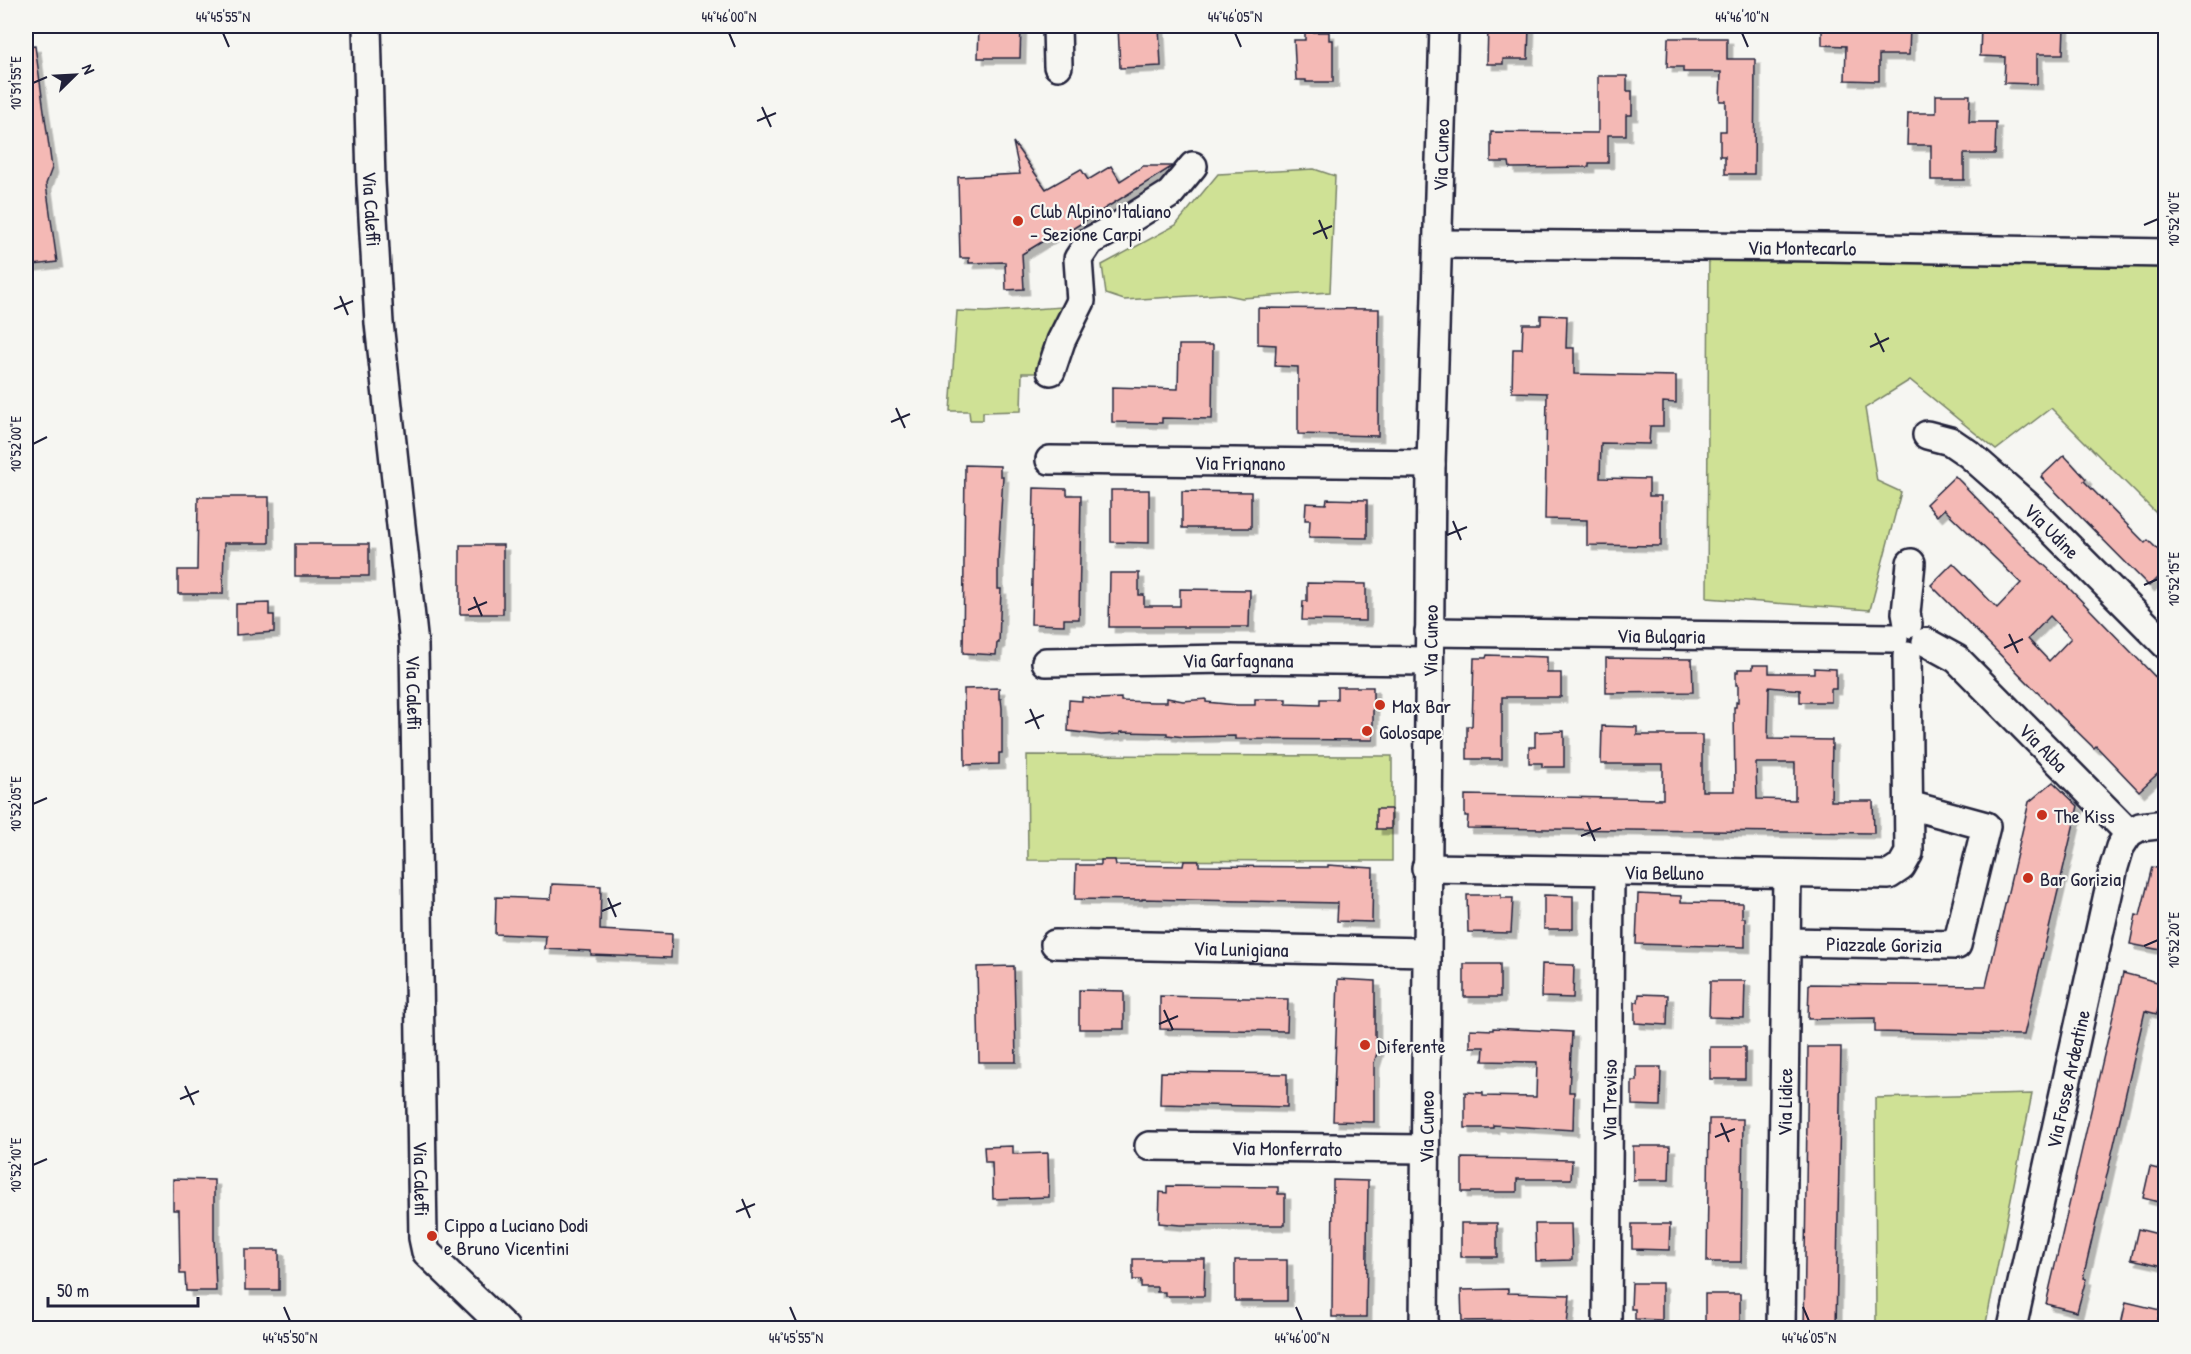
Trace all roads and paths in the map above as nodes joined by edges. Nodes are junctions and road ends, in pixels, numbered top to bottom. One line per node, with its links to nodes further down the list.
1 (367, 26): 29 (street, Via Caleffi)
2 (1058, 26): 4 (street)
3 (1444, 26): 6 (street, Via Cuneo)
4 (1058, 66)
5 (1193, 166): 8 (street)
6 (1439, 244): 7 (street, Via Montecarlo); 11 (street, Via Cuneo)
7 (2166, 253)
8 (1052, 371)
9 (1927, 435): 15 (street, Via Udine)
10 (1050, 460): 11 (street, Via Frignano)
11 (1431, 464): 13 (street, Via Cuneo)
12 (1911, 563): 14 (street)
13 (1429, 632): 14 (street, Via Bulgaria); 16 (street, Via Cuneo)
14 (1909, 640): 18 (street); 20 (street, Via Alba)
15 (2166, 645)
16 (1428, 661): 17 (street, Via Garfagnana); 21 (street, Via Cuneo)
17 (1046, 662)
18 (1908, 805): 23 (street, Via Belluno); 24 (street, Piazzale Gorizia)
19 (2166, 824): 20 (street)
20 (2129, 833): 33 (street, Via Fosse Ardeatine)
21 (1426, 868): 22 (street, Via Belluno); 26 (street, Via Cuneo)
22 (1610, 872): 23 (street, Via Belluno); 31 (street, Via Treviso)
23 (1787, 874): 24 (street, Via Lidice)
24 (1786, 942): 32 (street, Via Lidice)
25 (1055, 944): 26 (street, Via Lunigiana)
26 (1426, 952): 28 (street, Via Cuneo)
27 (1149, 1146): 28 (street, Via Monferrato)
28 (1425, 1149): 30 (street, Via Cuneo)
29 (505, 1329)
30 (1424, 1329)
31 (1606, 1329)
32 (1781, 1329)
33 (2012, 1329)

